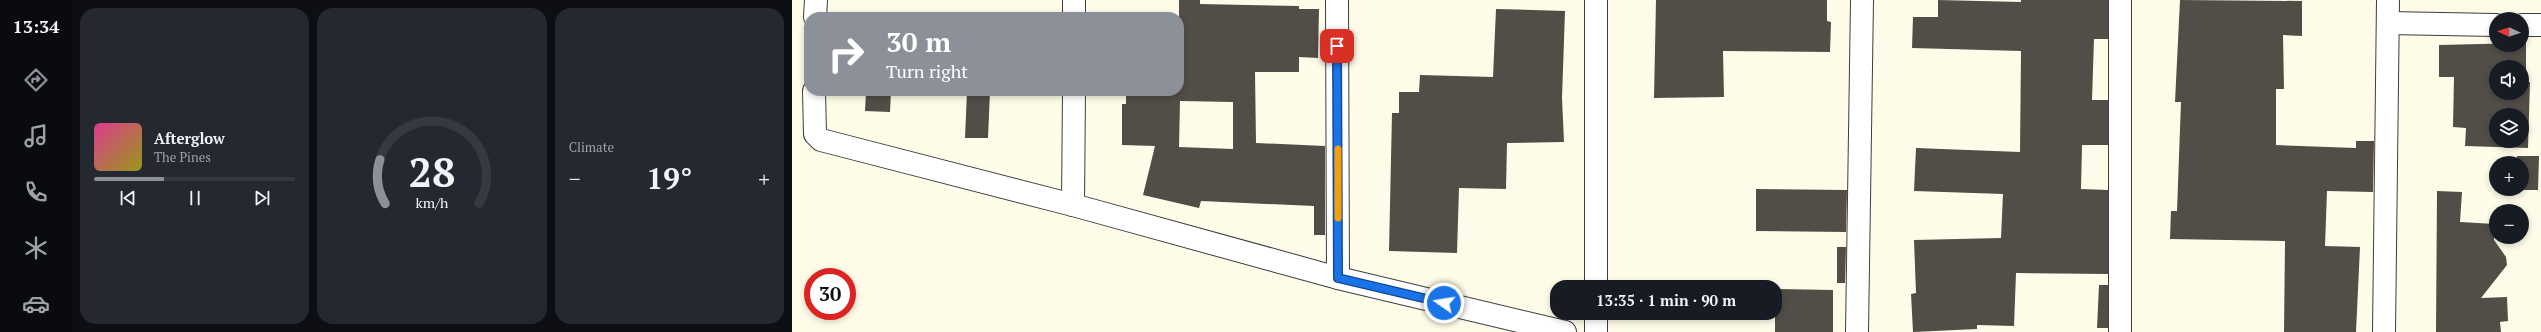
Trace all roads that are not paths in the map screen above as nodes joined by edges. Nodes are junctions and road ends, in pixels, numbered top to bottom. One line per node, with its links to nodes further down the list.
1 (816, 0): 8 (street)
2 (1074, 0): 9 (street)
3 (1337, 0): 17 (street)
4 (1596, 0): 18 (street)
5 (1862, 0): 22 (street)
6 (2120, 0): 23 (street)
7 (2388, 0): 10 (street)
8 (815, 12)
9 (1074, 12)
10 (2388, 23): 11 (street); 24 (street)
11 (2489, 24)
12 (2529, 25): 13 (street)
13 (2541, 25)
14 (814, 96): 16 (street)
15 (1074, 96): 16 (street)
16 (1073, 205): 17 (street)
17 (1338, 278): 20 (street)
18 (1596, 280)
19 (1596, 320): 21 (street)
20 (1565, 332)
21 (1596, 332)
22 (1857, 332)
23 (2120, 332)
24 (2384, 332)

